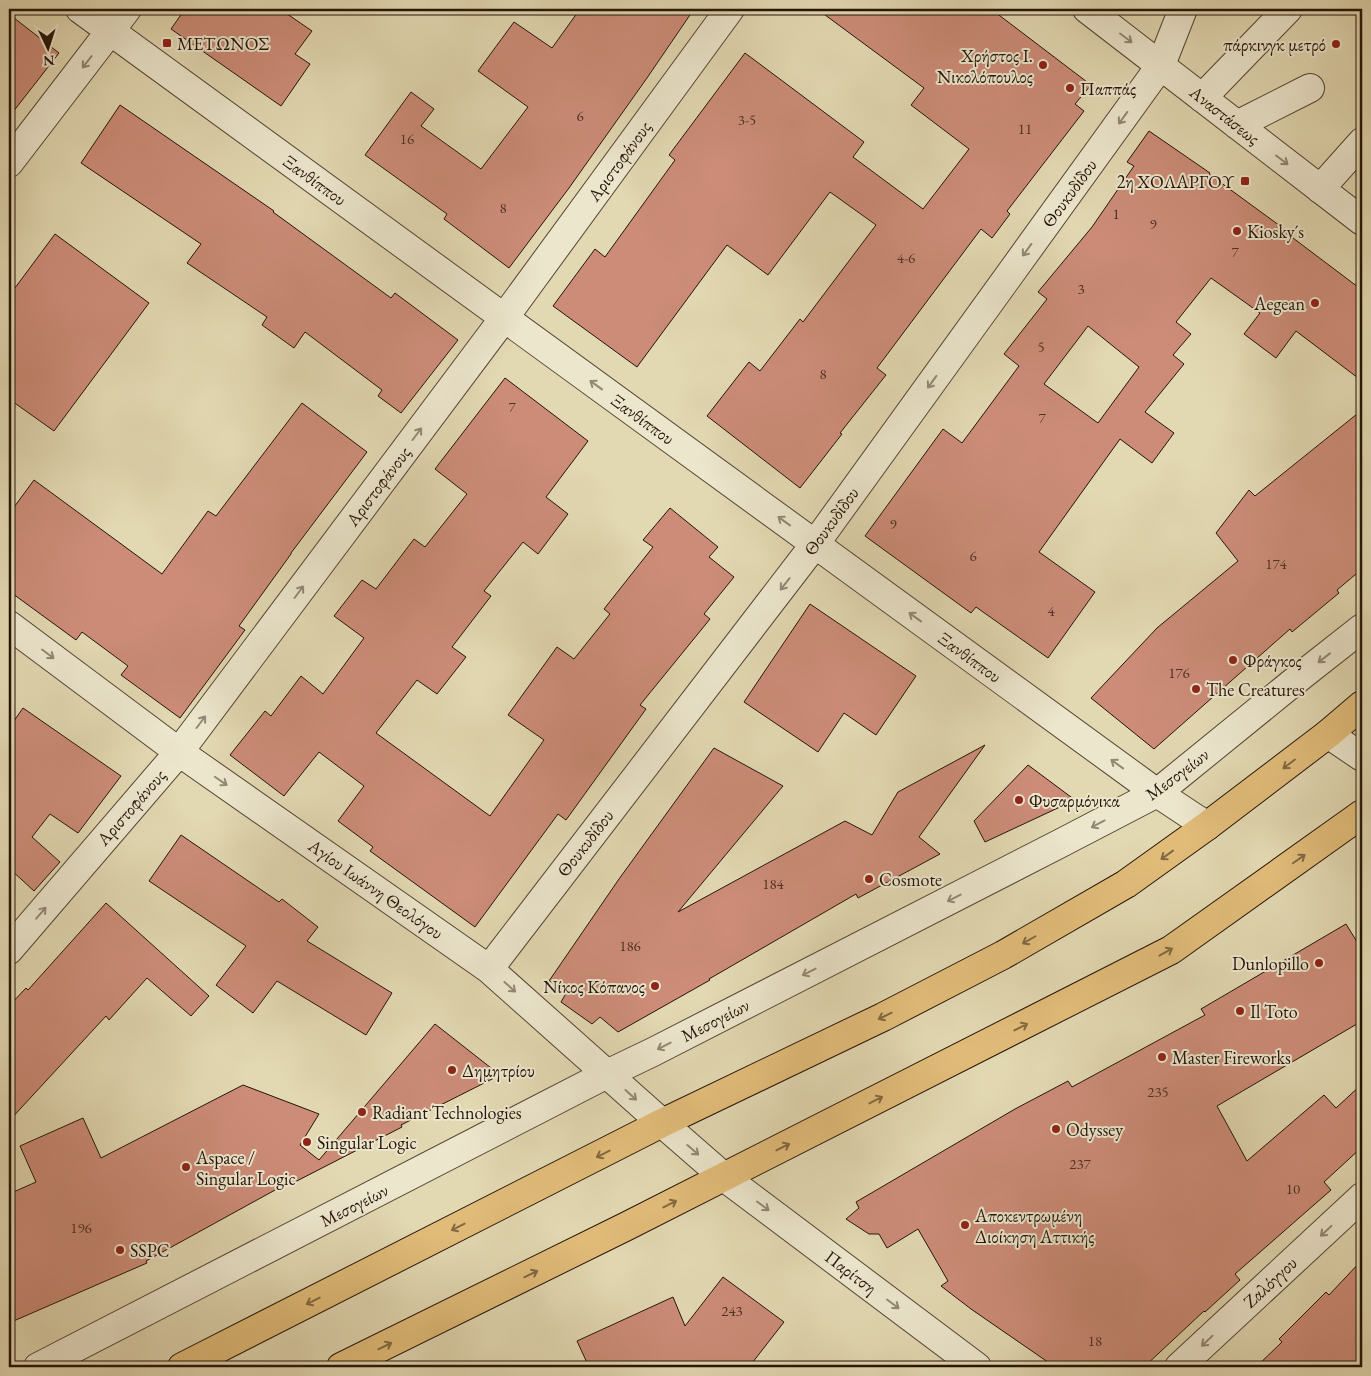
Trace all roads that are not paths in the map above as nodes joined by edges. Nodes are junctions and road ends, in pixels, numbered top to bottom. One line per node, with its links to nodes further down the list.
1 (80, 9): 7 (street, Ξανθίππου)
2 (127, 9): 7 (street)
3 (730, 9): 16 (street, Αριστοφάνους)
4 (1087, 9): 8 (street, Αναστάσεως, one-way to 8)
5 (1183, 9): 8 (street, Θουκυδίδου)
6 (1288, 9): 10 (street)
7 (111, 31): 13 (street, one-way to 13); 16 (street, Ξανθίππου)
8 (1161, 65): 10 (street, Αναστάσεως); 17 (street, Θουκυδίδου, one-way to 17)
9 (1310, 88): 11 (street)
10 (1202, 98): 11 (street, Αναστάσεως)
11 (1237, 125): 14 (street, Αναστάσεως, one-way to 14)
12 (1362, 142): 14 (street)
13 (9, 163)
14 (1320, 188): 15 (street, Αναστάσεως)
15 (1362, 221)
16 (504, 318): 17 (street, Ξανθίππου, one-way to 16); 22 (street, Αριστοφάνους, one-way to 16)
17 (815, 544): 24 (street, Ξανθίππου, one-way to 17); 28 (street, Θουκυδίδου, one-way to 28)
18 (9, 625): 22 (street, Αγίου Ιωάννη Θεολόγου, one-way to 22)
19 (1362, 628): 24 (street, Μεσογείων, one-way to 24)
20 (1362, 705): 21 (main road)
21 (1328, 734): 23 (street); 26 (main road, one-way to 26)
22 (179, 752): 27 (street, Αριστοφάνους, one-way to 22); 28 (street, Αγίου Ιωάννη Θεολόγου, one-way to 28)
23 (1362, 757)
24 (1157, 793): 26 (street, Ξανθίππου); 29 (street, Μεσογείων, one-way to 29)
25 (1362, 814): 31 (main road, one-way to 25)
26 (1207, 826): 30 (main road, one-way to 30)
27 (9, 950)
28 (489, 969): 29 (street, Αγίου Ιωάννη Θεολόγου, one-way to 29)
29 (607, 1074): 30 (street, Αγίου Ιωάννη Θεολόγου, one-way to 30); 33 (street, Μεσογείων)
30 (662, 1123): 31 (street, Αγίου Ιωάννη Θεολόγου, one-way to 31); 34 (main road, one-way to 34)
31 (724, 1177): 35 (main road, one-way to 31); 36 (street, Παρίτση, one-way to 36)
32 (1362, 1198): 37 (street, Ζαλόγγου, one-way to 37)
33 (38, 1367)
34 (182, 1367)
35 (341, 1367)
36 (977, 1367)
37 (1179, 1367)

